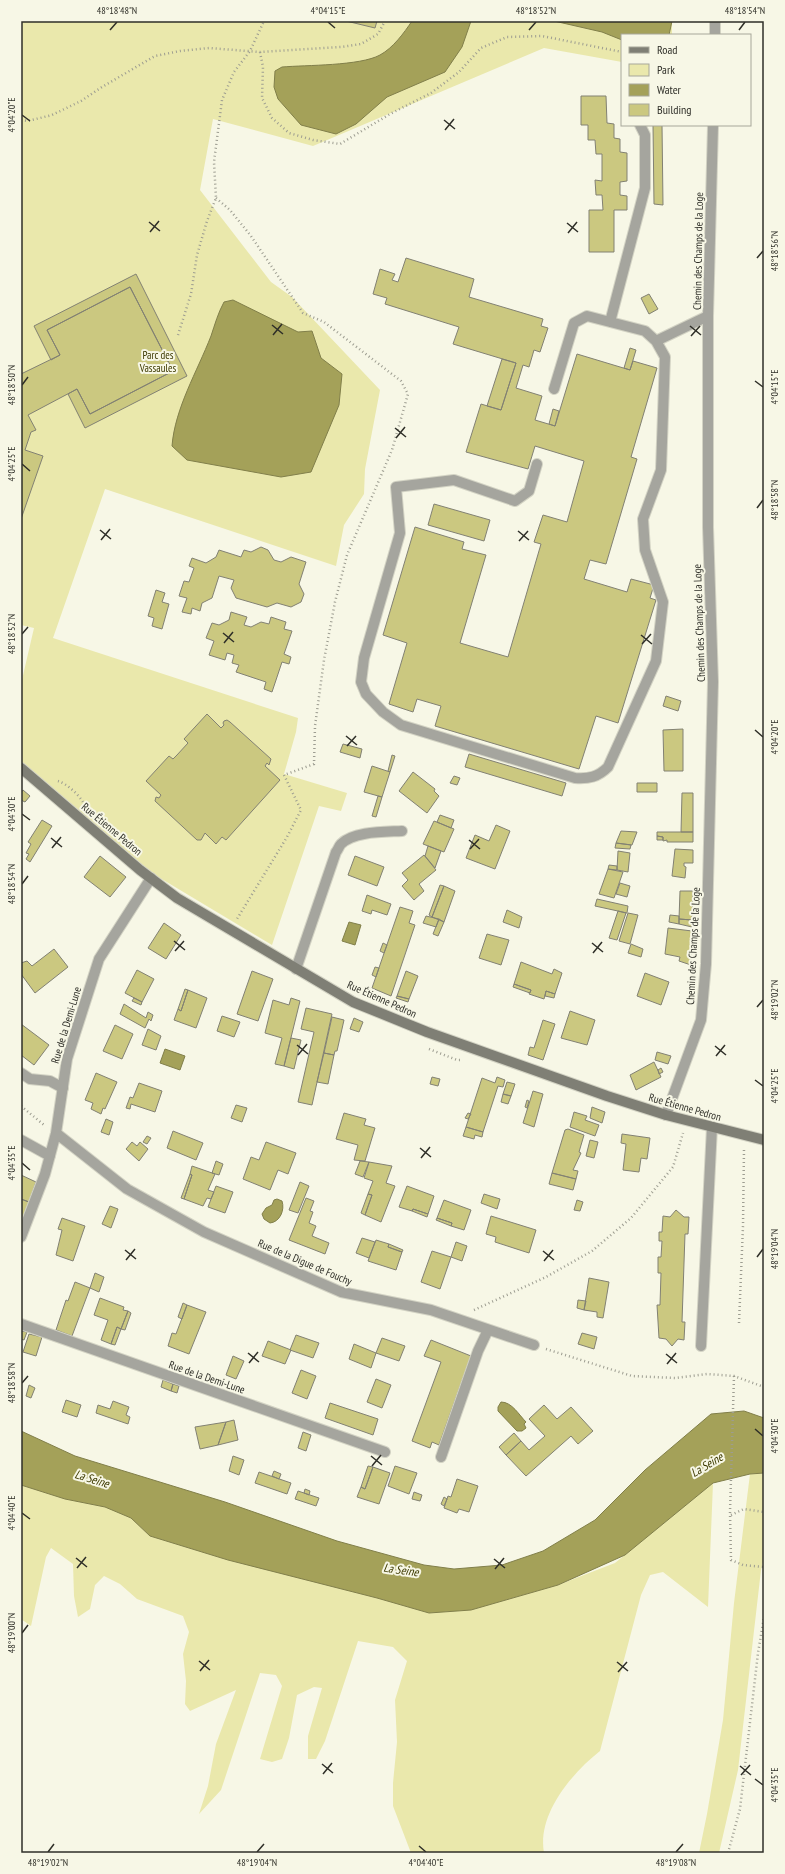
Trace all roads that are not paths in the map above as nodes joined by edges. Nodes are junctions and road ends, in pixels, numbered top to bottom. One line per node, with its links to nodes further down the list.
1 (715, 21): 2 (street)
2 (715, 34)
3 (640, 126): 6 (street)
4 (713, 126): 5 (street, Chemin des Champs de la Loge)
5 (708, 316): 7 (street); 16 (street, Chemin des Champs de la Loge)
6 (610, 322): 7 (street); 8 (street)
7 (656, 341): 9 (street)
8 (554, 389)
9 (537, 464)
10 (23, 772): 12 (street, Rue Étienne Pedron)
11 (402, 831): 13 (street)
12 (151, 878): 13 (street, Rue Étienne Pedron); 15 (street, Rue de la Demi-Lune)
13 (296, 969): 16 (street, Rue Étienne Pedron)
14 (21, 1073): 15 (street)
15 (63, 1088): 18 (street, Rue de la Demi-Lune)
16 (666, 1115): 17 (street, Rue Étienne Pedron)
17 (712, 1127): 20 (street, Rue Étienne Pedron); 26 (street)
18 (56, 1133): 21 (street, Rue de la Demi-Lune); 24 (street, Rue de la Digue de Fouchy)
19 (21, 1140): 21 (street)
20 (764, 1140)
21 (50, 1156): 22 (street, Rue de la Demi-Lune)
22 (21, 1238)
23 (21, 1324): 27 (street, Rue de la Demi-Lune)
24 (488, 1330): 25 (street, Rue de la Digue de Fouchy); 28 (street)
25 (534, 1345)
26 (701, 1346)
27 (385, 1452)
28 (441, 1457)

